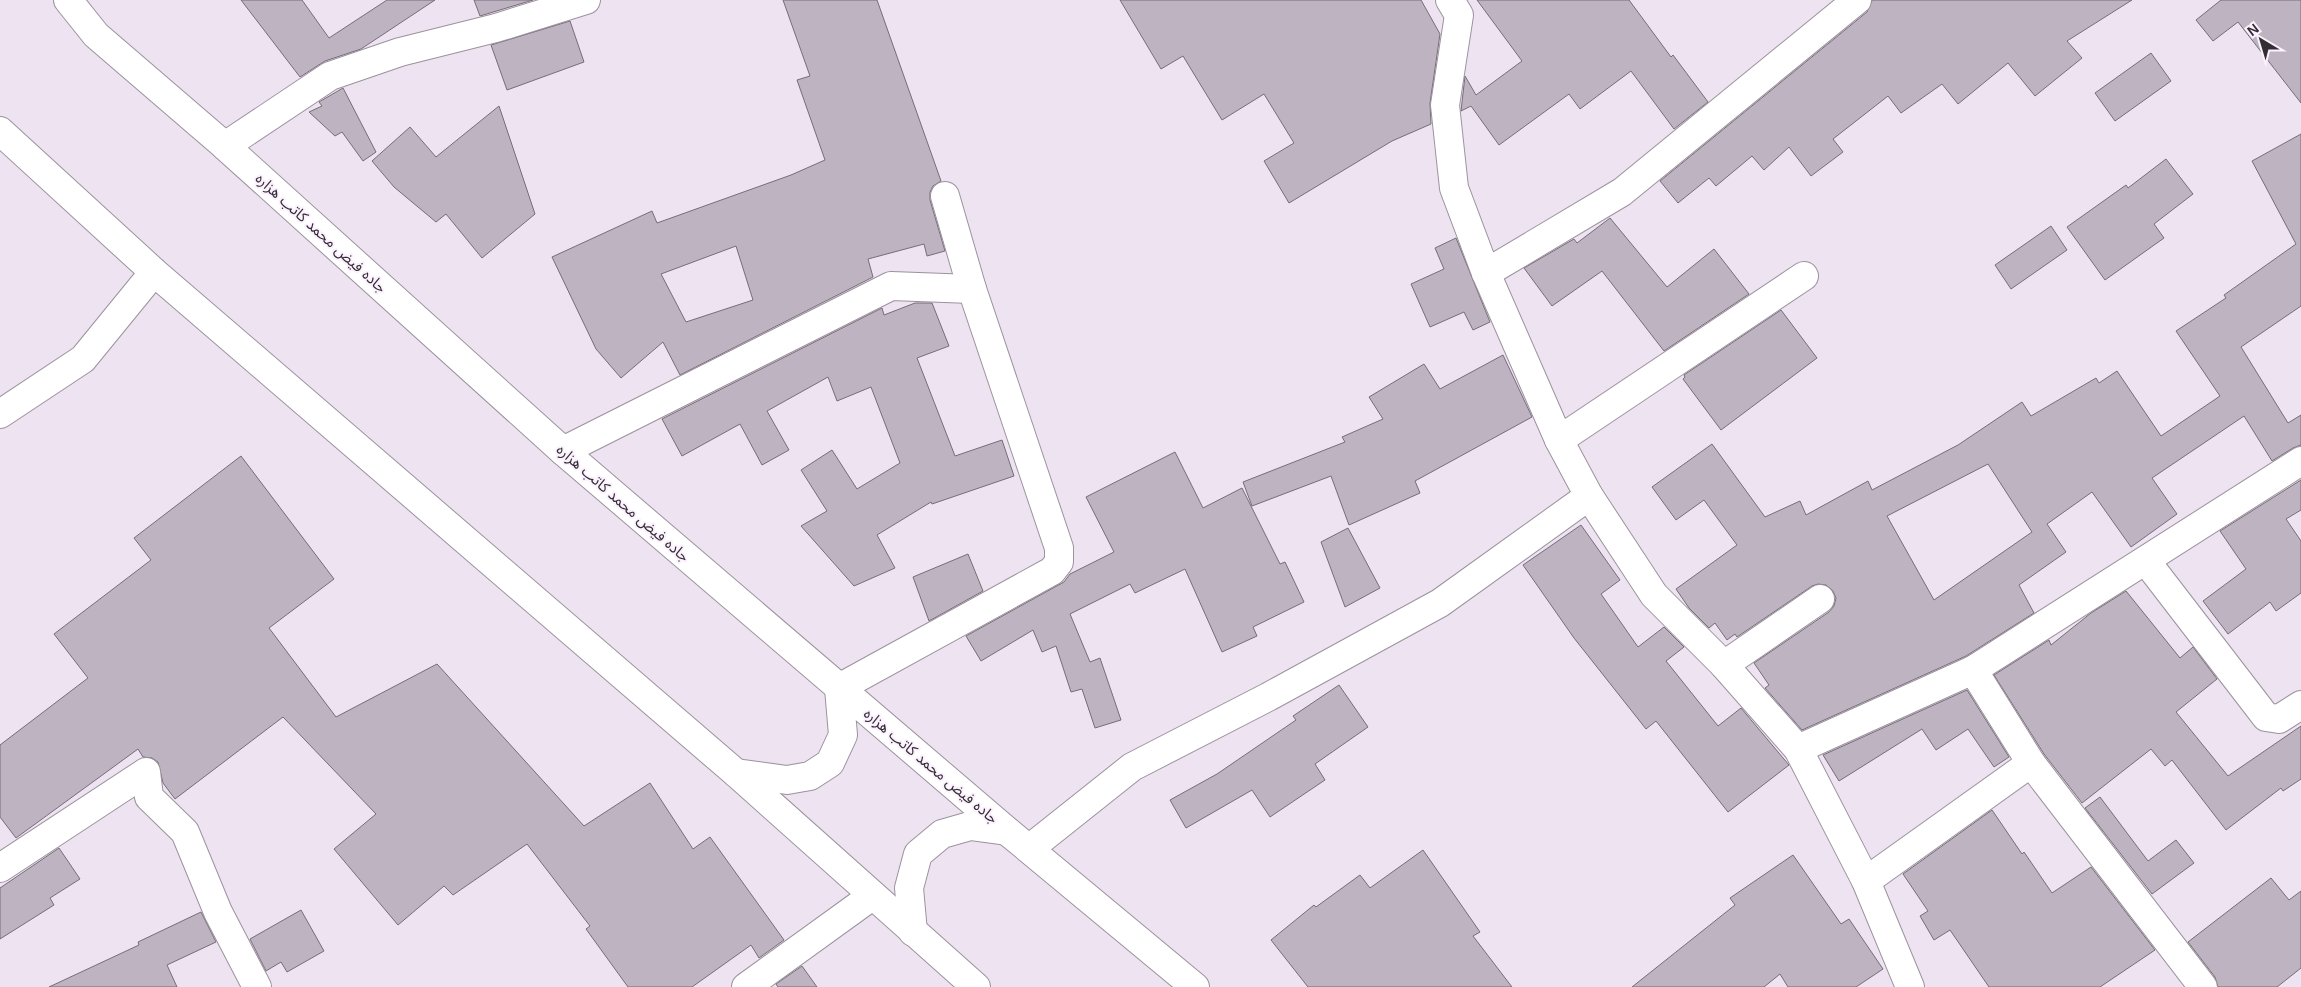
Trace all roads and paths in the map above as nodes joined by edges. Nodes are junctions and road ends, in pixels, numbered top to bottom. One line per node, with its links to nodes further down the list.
1 (68, 0): 6 (street, جاده فیض محمد کاتب هزاره)
2 (586, 0): 6 (street)
3 (1450, 0): 9 (street)
4 (1857, 0): 9 (street)
5 (0, 131): 8 (street)
6 (225, 146): 14 (street, جاده فیض محمد کاتب هزاره)
7 (946, 196): 11 (street)
8 (154, 272): 12 (street); 25 (street)
9 (1486, 273): 13 (street)
10 (1804, 276): 13 (street)
11 (972, 289): 14 (street); 21 (street)
12 (0, 414)
13 (1559, 440): 16 (street)
14 (563, 452): 21 (street, جاده فیض محمد کاتب هزاره)
15 (2301, 461): 17 (street)
16 (1589, 496): 19 (street); 27 (street)
17 (2146, 561): 20 (street); 22 (street)
18 (1820, 599): 19 (street)
19 (1724, 666): 23 (street)
20 (1973, 670): 23 (street); 24 (street)
21 (839, 688): 25 (street); 26 (street, جاده فیض محمد کاتب هزاره)
22 (2301, 705)
23 (1798, 749): 29 (street)
24 (2031, 763): 29 (street); 37 (street)
25 (736, 773): 30 (street)
26 (1007, 831): 27 (street, جاده فیض محمد کاتب هزاره); 31 (street)
27 (1029, 849): 35 (street, جاده فیض محمد کاتب هزاره)
28 (0, 868): 32 (street)
29 (1866, 881): 36 (street)
30 (872, 896): 31 (street); 33 (street)
31 (913, 932): 34 (street)
32 (257, 987)
33 (746, 987)
34 (976, 987)
35 (1195, 987)
36 (1910, 987)
37 (2203, 987)

